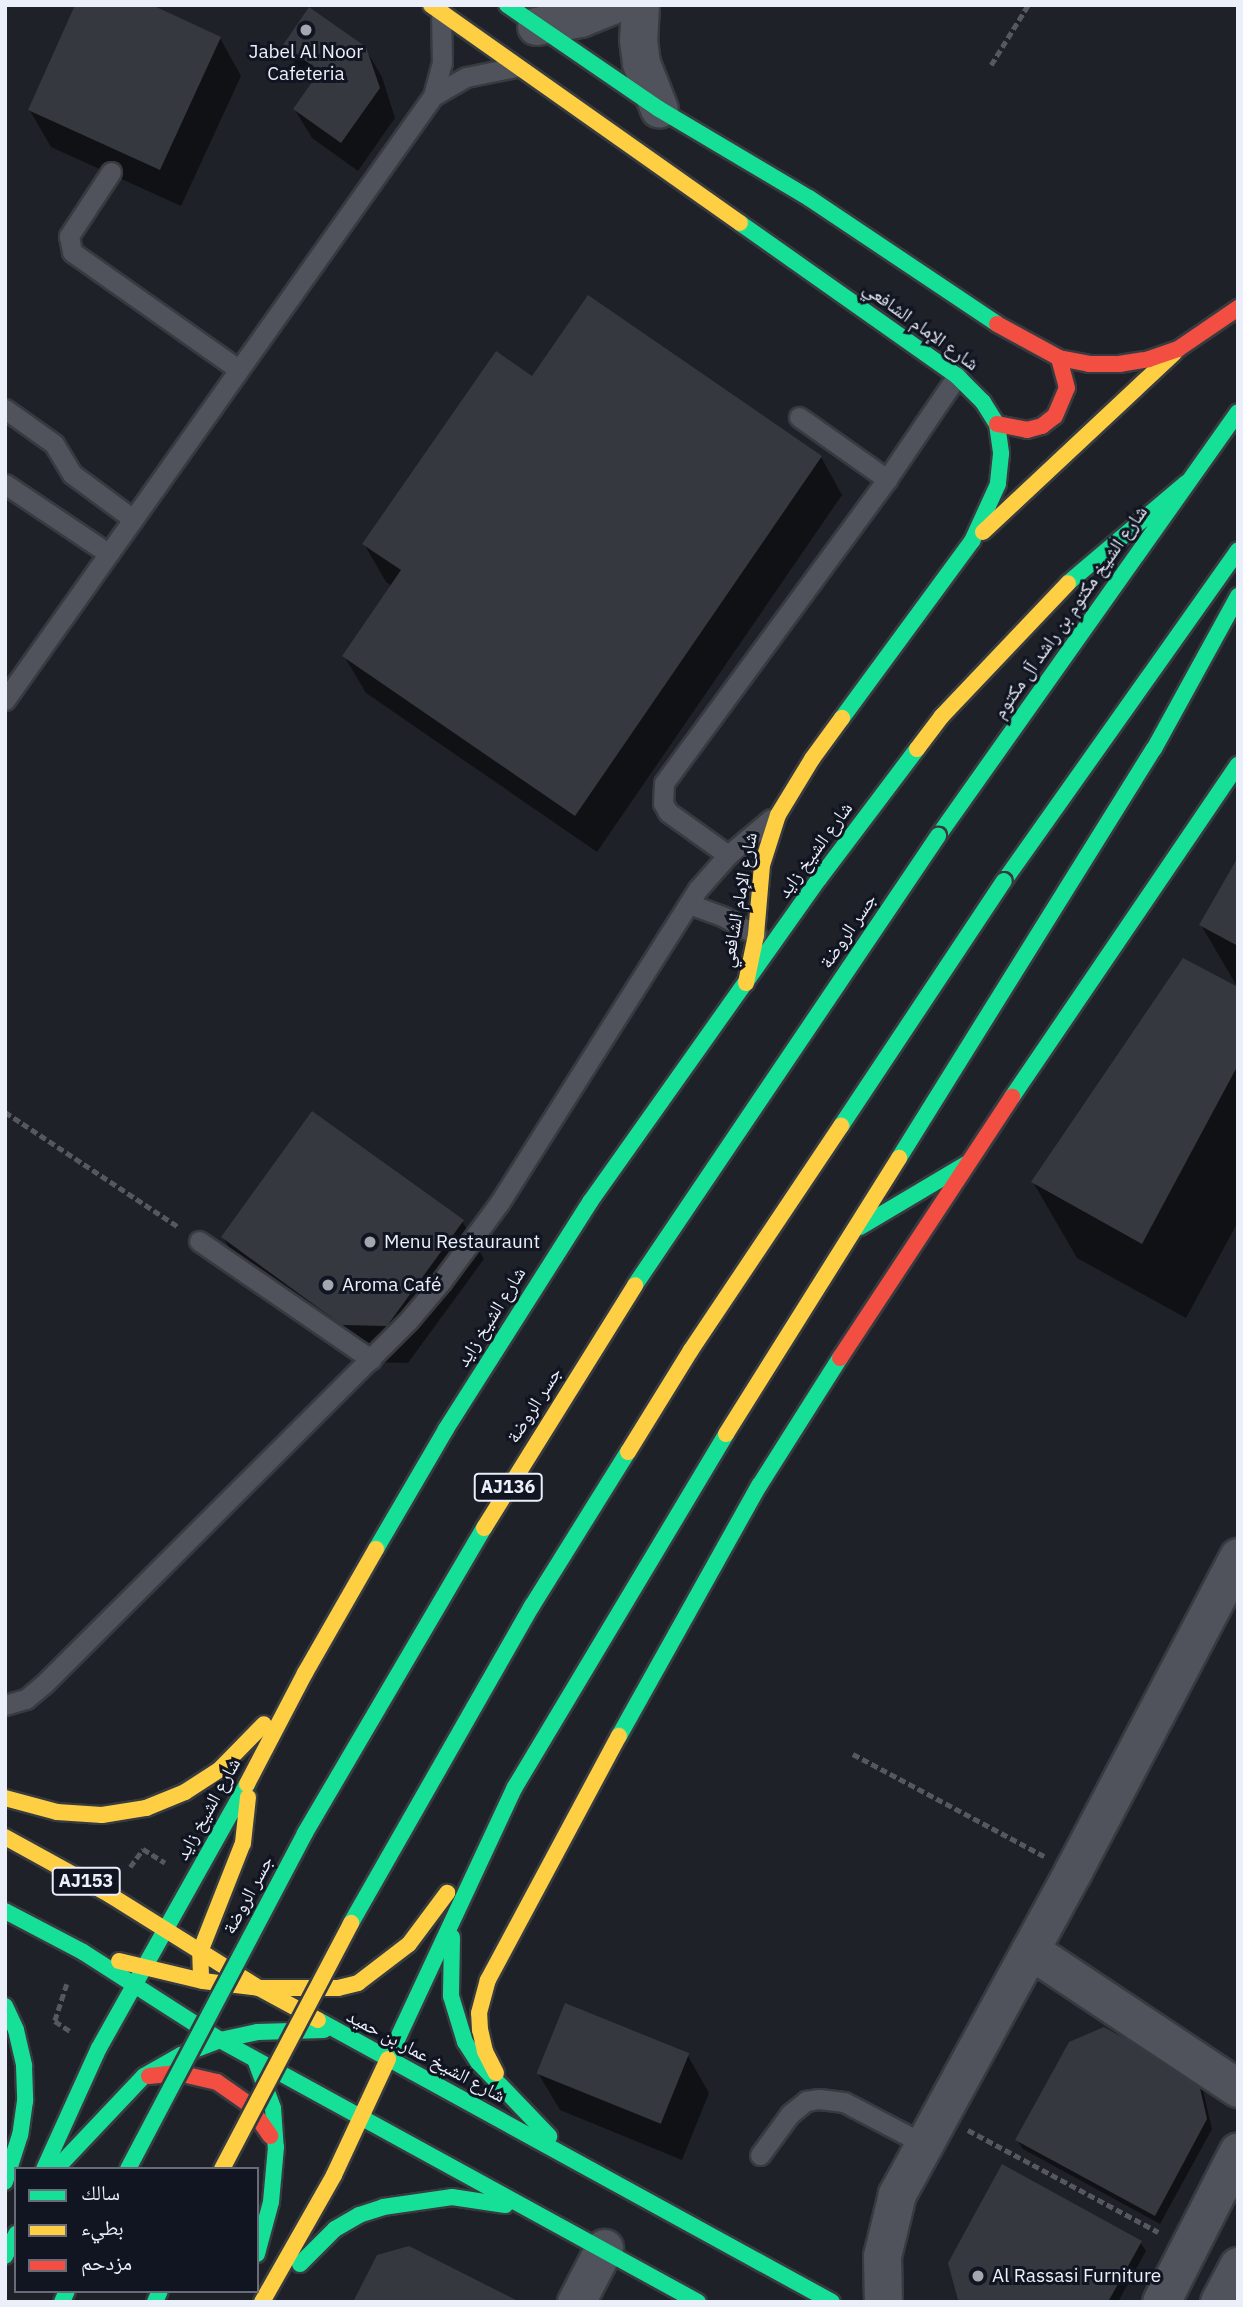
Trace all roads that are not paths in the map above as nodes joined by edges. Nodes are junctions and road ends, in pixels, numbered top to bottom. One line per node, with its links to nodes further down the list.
1 (612, 5): 4 (street)
2 (640, 5): 7 (street)
3 (436, 9): 5 (main road, شارع الإمام الشافعي); 6 (lane)
4 (521, 16): 7 (main road)
5 (521, 66): 6 (lane); 13 (main road, شارع الإمام الشافعي)
6 (433, 96): 12 (lane)
7 (659, 109): 11 (main road)
8 (111, 172): 12 (lane)
9 (1238, 308): 10 (main road)
10 (1178, 349): 11 (main road); 22 (main road)
11 (1059, 358): 17 (main road)
12 (239, 370): 21 (lane)
13 (957, 376): 17 (main road, شارع الإمام الشافعي); 18 (lane)
14 (5, 409): 21 (lane)
15 (1238, 412): 19 (main road, شارع الشيخ مكتوم بن راشد آل مكتوم)
16 (799, 417): 18 (lane)
17 (997, 424): 22 (main road, شارع الإمام الشافعي)
18 (887, 478): 30 (lane)
19 (1186, 483): 29 (main road, شارع الشيخ مكتوم بن راشد آل مكتوم); 33 (main road, شارع الشيخ زايد)
20 (5, 484): 24 (lane)
21 (133, 519): 24 (lane)
22 (972, 541): 28 (main road, شارع الإمام الشافعي)
23 (1238, 550): 75 (main road, bridge)
24 (109, 554): 26 (lane)
25 (1238, 596): 35 (main road)
26 (5, 700)
27 (1238, 765): 34 (main road)
28 (778, 815): 30 (lane); 32 (main road, شارع الإمام الشافعي)
29 (938, 836): 74 (main road, جسر الروضة / AJ136, bridge)
30 (728, 855): 31 (lane)
31 (689, 904): 32 (lane); 37 (lane)
32 (756, 935): 33 (main road, شارع الإمام الشافعي)
33 (746, 983): 39 (main road, شارع الشيخ زايد)
34 (966, 1164): 35 (main road); 65 (main road)
35 (855, 1230): 42 (main road)
36 (199, 1241): 37 (lane)
37 (371, 1359): 40 (lane)
38 (1238, 1557): 49 (street)
39 (304, 1673): 41 (main road, شارع الشيخ زايد); 43 (main road)
40 (5, 1705)
41 (249, 1781): 45 (main road); 48 (main road, شارع الشيخ زايد)
42 (516, 1787): 47 (main road); 56 (main road)
43 (5, 1798)
44 (5, 1837): 48 (main road, شارع الشيخ عمار بن حميد / AJ153)
45 (222, 1898): 51 (main road); 56 (main road)
46 (5, 1911): 50 (main road)
47 (452, 1922): 62 (main road); 65 (main road)
48 (164, 1930): 51 (main road, شارع الشيخ عمار بن حميد); 52 (main road, شارع الشيخ زايد)
49 (1030, 1950): 64 (street); 67 (street)
50 (83, 1952): 52 (main road); 54 (main road)
51 (200, 1952): 53 (main road); 55 (main road, شارع الشيخ عمار بن حميد)
52 (144, 1967): 53 (main road); 54 (main road, شارع الشيخ زايد)
53 (203, 1981): 55 (main road); 59 (main road)
54 (134, 1985): 60 (main road); 72 (main road, شارع الشيخ زايد)
55 (259, 1988): 56 (main road); 58 (main road, شارع الشيخ عمار بن حميد)
56 (290, 1989)
57 (5, 2006): 76 (main road)
58 (337, 2032): 59 (main road); 62 (main road, شارع الشيخ عمار بن حميد)
59 (237, 2036): 60 (main road); 61 (main road)
60 (220, 2040): 61 (main road); 63 (main road)
61 (254, 2059): 66 (main road); 68 (main road)
62 (388, 2060): 66 (main road); 70 (main road, شارع الشيخ عمار بن حميد)
63 (145, 2076): 68 (main road); 73 (main road)
64 (1238, 2088)
65 (522, 2105): 70 (main road)
66 (359, 2117): 77 (main road); 83 (main road)
67 (932, 2130): 71 (lane); 88 (street)
68 (276, 2147): 79 (main road)
69 (1238, 2151): 89 (street)
70 (563, 2154): 87 (main road, شارع الشيخ عمار بن حميد)
71 (760, 2155)
72 (45, 2167)
73 (58, 2167)
74 (129, 2167)
75 (223, 2167)
76 (5, 2182)
77 (537, 2212): 80 (main road); 84 (main road)
78 (14, 2238): 81 (main road)
79 (259, 2247)
80 (604, 2248): 85 (street); 86 (main road)
81 (5, 2256)
82 (1238, 2266): 90 (street)
83 (262, 2302)
84 (276, 2302)
85 (576, 2302)
86 (698, 2302)
87 (832, 2302)
88 (883, 2302)
89 (1161, 2302)
90 (1219, 2302)

